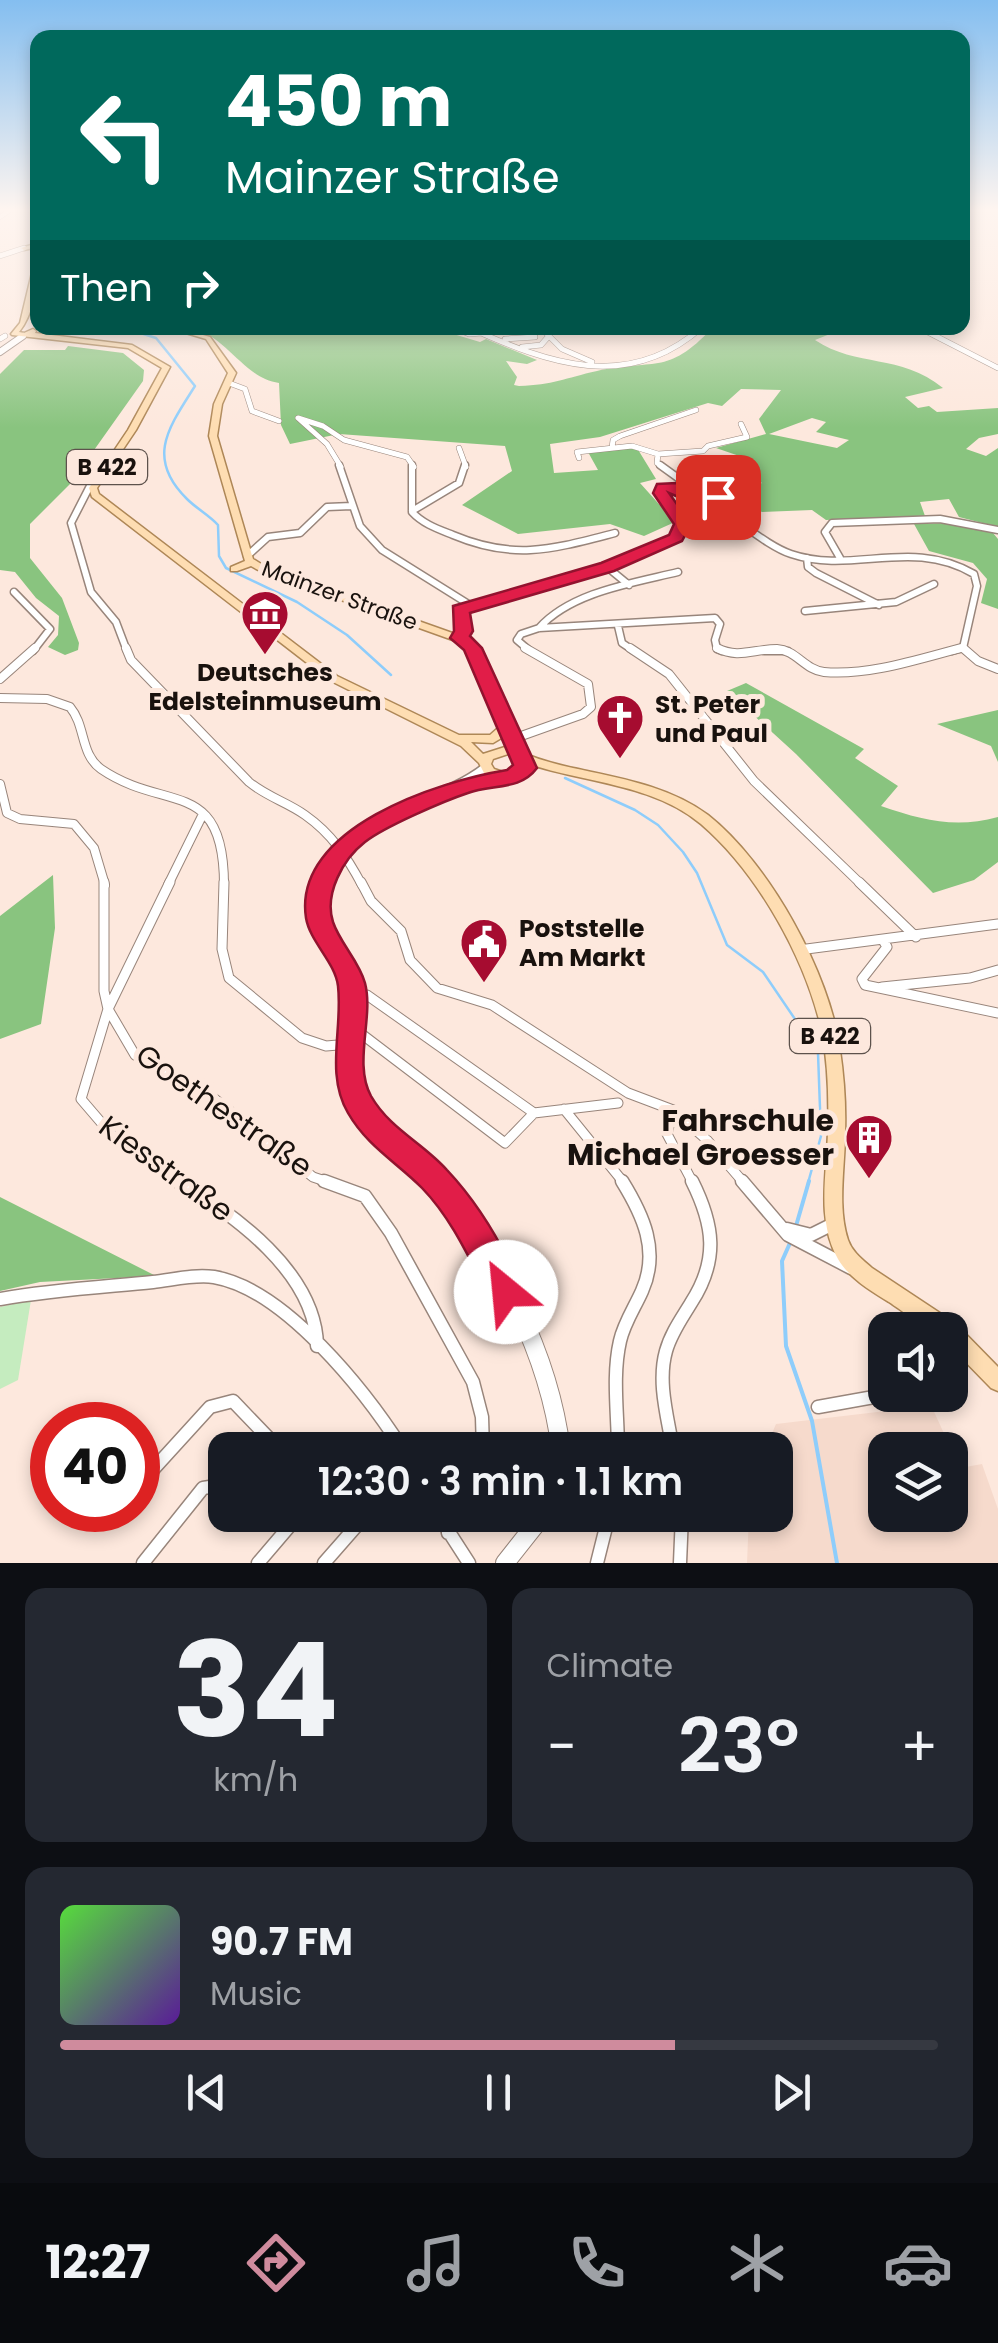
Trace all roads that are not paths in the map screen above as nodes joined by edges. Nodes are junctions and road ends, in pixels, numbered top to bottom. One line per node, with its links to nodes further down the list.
1 (30, 282): 2 (main road)
2 (24, 331): 3 (main road, B 422); 16 (street)
3 (30, 332)
4 (47, 335): 14 (main road, B 422)
5 (89, 335): 14 (main road)
6 (203, 335): 19 (main road)
7 (486, 335): 12 (street)
8 (537, 335): 13 (street)
9 (693, 335): 17 (street)
10 (934, 335): 18 (street)
11 (548, 337): 15 (street); 17 (street)
12 (493, 338): 13 (street); 15 (street)
13 (535, 338): 15 (street)
14 (81, 340): 27 (main road, B 422)
15 (518, 347): 17 (street)
16 (0, 352)
17 (621, 365)
18 (998, 368)
19 (230, 383): 21 (street); 35 (main road, Mainzer Straße)
20 (696, 410): 24 (street)
21 (279, 421)
22 (741, 424): 25 (street)
23 (459, 448): 30 (street)
24 (612, 448): 25 (street); 26 (street)
25 (658, 454): 29 (street)
26 (579, 458)
27 (104, 471): 38 (main road, B 422); 59 (street)
28 (352, 506): 30 (street); 35 (street); 43 (street)
29 (718, 509): 33 (street); 36 (street)
30 (412, 511): 32 (street)
31 (998, 530): 34 (street)
32 (615, 532)
33 (807, 558): 34 (street); 42 (street)
34 (840, 558): 48 (street)
35 (249, 559): 38 (main road); 47 (main road, Mainzer Straße)
36 (607, 567): 40 (street); 43 (street)
37 (678, 572): 40 (street)
38 (207, 581): 52 (main road, B 422)
39 (934, 584): 42 (street)
40 (629, 586): 46 (street)
41 (14, 592): 50 (street)
42 (880, 605): 44 (street)
43 (470, 606): 47 (street)
44 (805, 610)
45 (618, 626): 46 (street); 48 (street); 61 (street)
46 (539, 628): 53 (street)
47 (460, 638): 53 (main road)
48 (962, 648): 49 (street)
49 (998, 669)
50 (0, 678)
51 (0, 698): 58 (street)
52 (450, 735): 53 (main road); 54 (main road, B 422)
53 (516, 750): 54 (main road, B 422); 55 (main road, B 422); 63 (main road, B 422)
54 (486, 766): 55 (main road, B 422); 57 (street)
55 (500, 778): 57 (street)
56 (0, 784): 67 (street, Goethestraße)
57 (465, 784): 59 (street)
58 (203, 814): 67 (street, Kiesstraße); 70 (street)
59 (341, 848): 66 (street); 72 (street)
60 (998, 924): 61 (street)
61 (916, 937): 62 (street)
62 (883, 940): 63 (street); 65 (street)
63 (797, 950): 75 (main road, B 422)
64 (998, 970): 65 (street)
65 (873, 988): 68 (street)
66 (354, 995): 69 (street); 74 (street)
67 (108, 1010): 80 (street, Kiesstraße); 87 (street, Goethestraße)
68 (998, 1013)
69 (353, 1028): 70 (street); 74 (street)
70 (350, 1044): 88 (street)
71 (618, 1103): 73 (street)
72 (668, 1107): 76 (street); 90 (street)
73 (564, 1110): 74 (street); 89 (street)
74 (534, 1113)
75 (834, 1222): 76 (street); 77 (main road, B 422)
76 (782, 1227): 77 (street)
77 (869, 1276): 79 (main road, B 422)
78 (0, 1299): 80 (street)
79 (916, 1312)
80 (318, 1346): 86 (street)
81 (968, 1354): 82 (main road, B 422)
82 (998, 1381)
83 (868, 1397): 84 (street)
84 (818, 1406)
85 (263, 1432): 91 (street)
86 (393, 1432)
87 (482, 1432)
88 (557, 1432)
89 (617, 1432)
90 (671, 1432)
91 (160, 1462)
92 (208, 1487): 99 (street)
93 (284, 1532): 100 (street)
94 (350, 1532): 101 (street)
95 (530, 1532): 103 (street)
96 (605, 1532): 104 (street)
97 (681, 1532): 105 (street)
98 (448, 1533): 102 (street)
99 (142, 1563)
100 (258, 1563)
101 (324, 1563)
102 (470, 1563)
103 (505, 1563)
104 (597, 1563)
105 (680, 1563)

